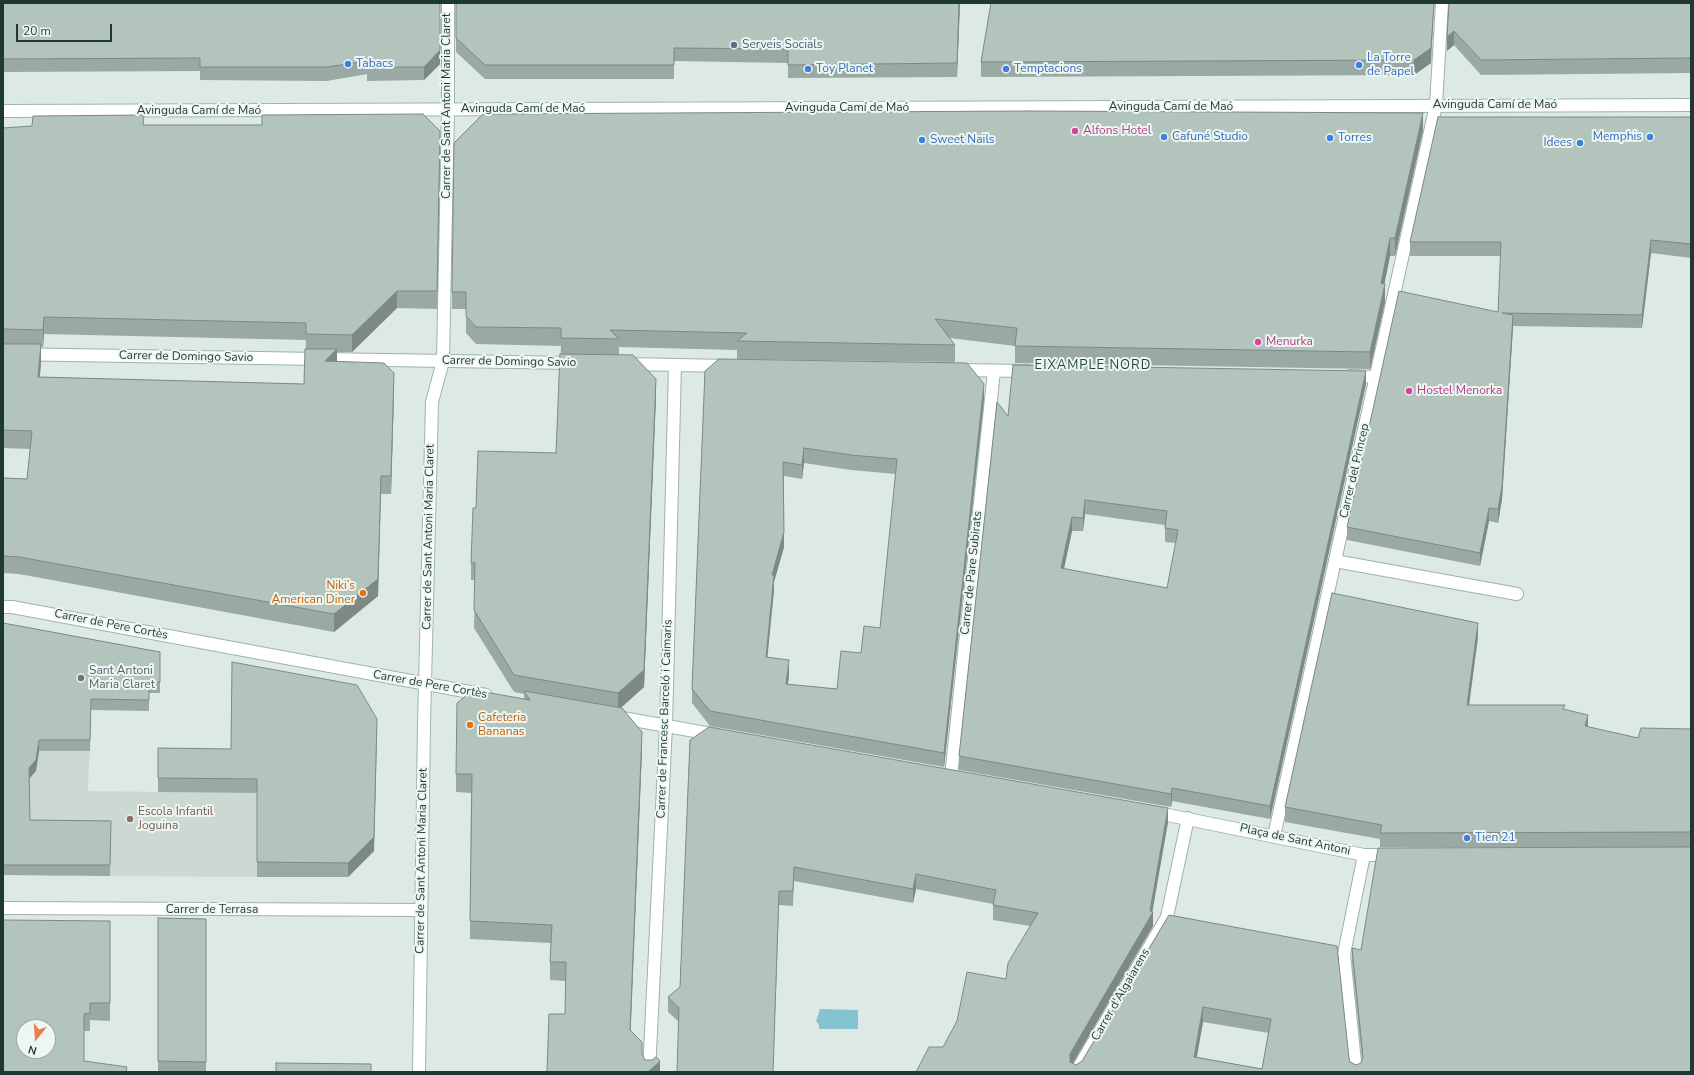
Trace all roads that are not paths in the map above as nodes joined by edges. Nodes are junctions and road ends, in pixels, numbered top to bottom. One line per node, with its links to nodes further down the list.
1 (448, 3): 5 (street, Carrer de Sant Antoni Maria Claret)
2 (1442, 3): 4 (street, Carrer del Princep)
3 (1691, 104): 4 (street, Avinguda Camí de Maó)
4 (1436, 106): 5 (street, Avinguda Camí de Maó); 17 (street, Carrer del Princep)
5 (448, 109): 6 (street, Avinguda Camí de Maó); 8 (street, Carrer de Sant Antoni Maria Claret)
6 (3, 111)
7 (3, 354): 8 (street, Carrer de Domingo Savio)
8 (443, 361): 9 (street, Carrer de Domingo Savio); 21 (street, Carrer de Sant Antoni Maria Claret)
9 (587, 364)
10 (611, 364): 11 (street)
11 (675, 365): 12 (street); 24 (street, Carrer de Francesc Barceló i Caimaris)
12 (738, 366)
13 (946, 370): 14 (street)
14 (994, 371): 15 (street); 26 (street, Carrer de Pare Subirats)
15 (1042, 371)
16 (1336, 376): 17 (street)
17 (1376, 377): 18 (street, Carrer del Princep)
18 (1335, 561): 19 (street); 29 (street, Carrer del Princep)
19 (1517, 594)
20 (3, 607): 21 (street, Carrer de Pere Cortès)
21 (425, 685): 22 (street, Carrer de Pere Cortès); 33 (street, Carrer de Sant Antoni Maria Claret)
22 (501, 698)
23 (603, 715): 24 (street)
24 (666, 726): 25 (street); 39 (street, Carrer de Francesc Barceló i Caimaris)
25 (727, 737)
26 (966, 778)
27 (1142, 810): 28 (street)
28 (1188, 818): 29 (street, Plaça de Sant Antoni); 34 (street)
29 (1274, 836): 30 (street, Plaça de Sant Antoni)
30 (1364, 855): 31 (street); 37 (street, Plaça de Sant Antoni)
31 (1401, 855)
32 (3, 908): 33 (street, Carrer de Terrasa)
33 (421, 910): 38 (street, Carrer de Sant Antoni Maria Claret)
34 (1167, 917): 35 (street); 40 (street, Carrer d'Algaiarens)
35 (1182, 920)
36 (1329, 951): 37 (street)
37 (1344, 954): 41 (street, Plaça de Sant Antoni)
38 (419, 1072)
39 (649, 1072)
40 (1076, 1072)
41 (1356, 1072)

